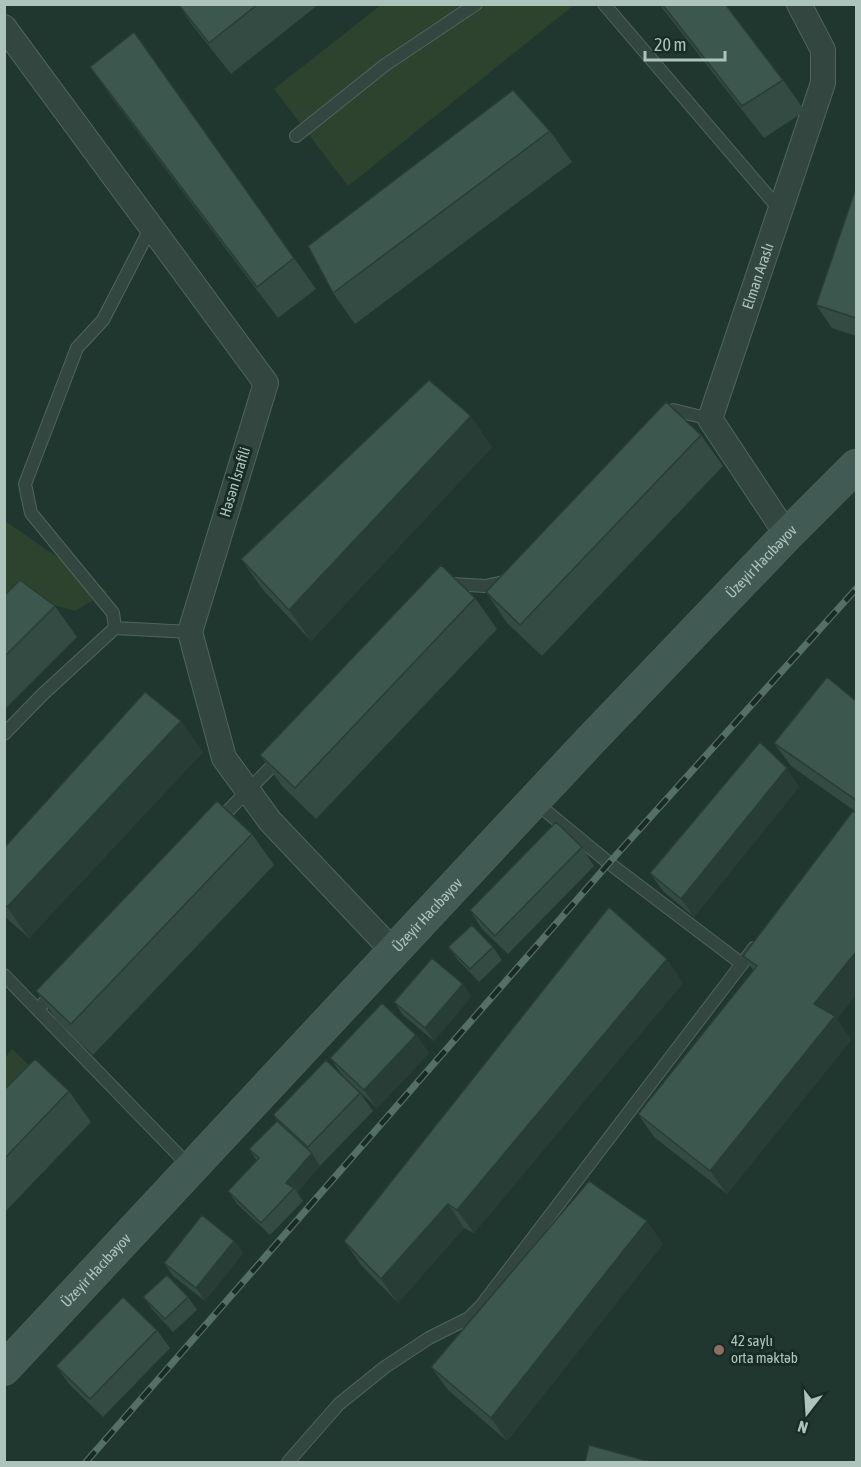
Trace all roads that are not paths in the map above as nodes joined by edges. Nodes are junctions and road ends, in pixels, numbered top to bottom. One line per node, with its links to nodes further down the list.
1 (476, 4): 5 (lane)
2 (604, 4): 6 (lane)
3 (799, 4): 6 (street, Elman Araslı)
4 (4, 27): 7 (street, Həsən İsrafili)
5 (296, 136)
6 (781, 211): 8 (street, Elman Araslı)
7 (151, 227): 14 (lane); 15 (street, Həsən İsrafili)
8 (710, 419): 9 (lane); 11 (street)
9 (655, 424)
10 (856, 466): 11 (main road, Üzeyir Hacıbəyov)
11 (787, 535): 19 (main road, Üzeyir Hacıbəyov)
12 (512, 573): 13 (lane)
13 (436, 600)
14 (115, 628): 15 (lane); 16 (lane)
15 (189, 632): 18 (street)
16 (4, 734)
17 (288, 749): 18 (lane)
18 (247, 790): 20 (lane); 22 (street)
19 (534, 801): 22 (main road, Üzeyir Hacıbəyov); 23 (lane)
20 (207, 832)
21 (762, 937): 23 (lane)
22 (393, 952): 27 (main road, Üzeyir Hacıbəyov)
23 (742, 964): 29 (lane)
24 (4, 975): 26 (lane)
25 (62, 984): 26 (lane)
26 (38, 1009): 27 (lane)
27 (191, 1169): 28 (main road, Üzeyir Hacıbəyov)
28 (4, 1369)
29 (288, 1462)

